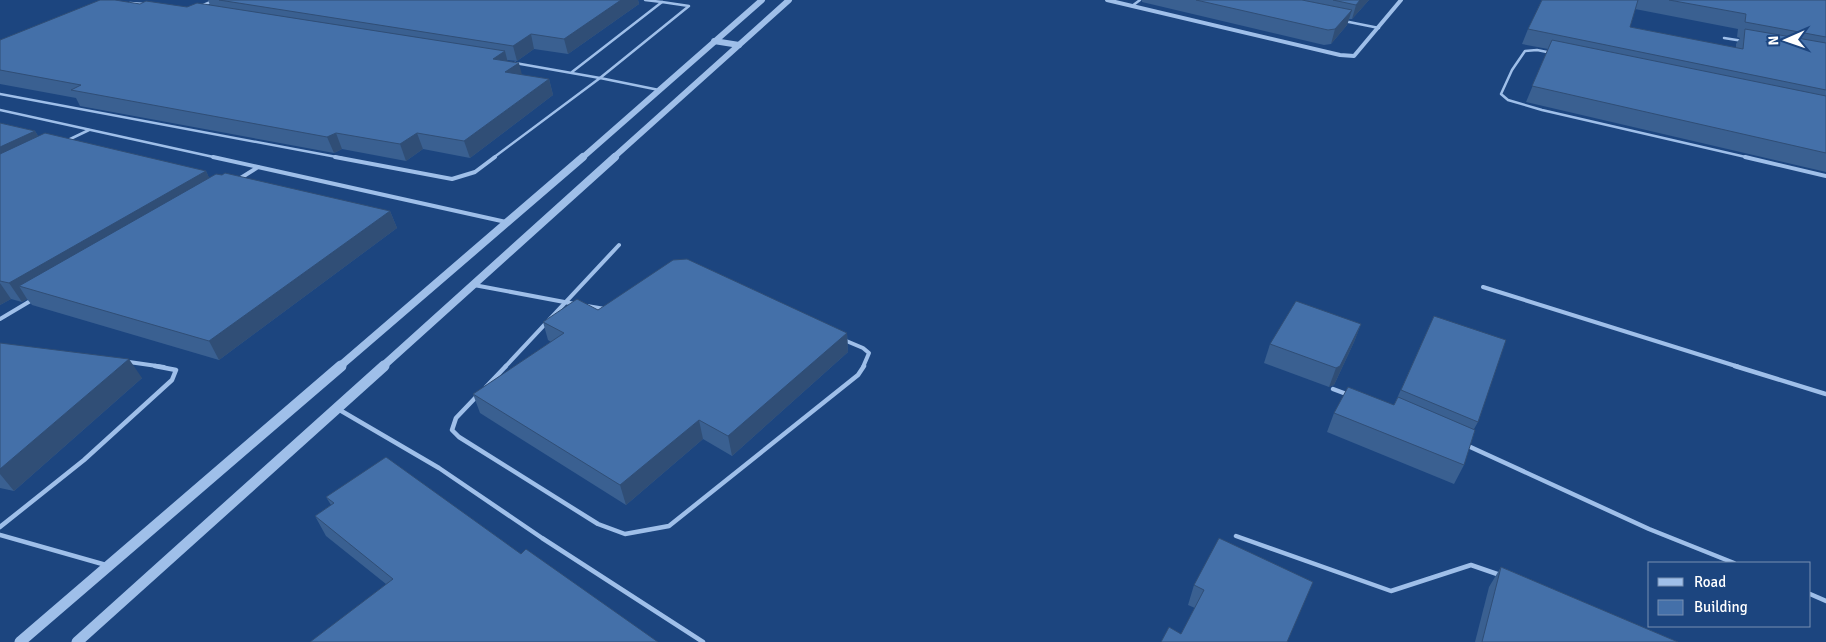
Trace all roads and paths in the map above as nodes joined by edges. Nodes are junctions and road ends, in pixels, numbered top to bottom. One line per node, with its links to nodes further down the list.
1 (215, 0): 12 (lane)
2 (645, 0): 8 (lane)
3 (762, 0): 16 (street)
4 (789, 0): 18 (street)
5 (1107, 0): 11 (street)
6 (1140, 0): 11 (lane)
7 (1401, 0): 14 (street)
8 (662, 2): 21 (lane); 22 (lane)
9 (127, 4): 10 (lane)
10 (153, 5)
11 (1132, 6): 14 (street)
12 (197, 7)
13 (1340, 20): 14 (lane)
14 (1379, 28)
15 (1724, 38): 17 (lane)
16 (714, 42): 18 (street); 23 (street)
17 (1752, 43)
18 (738, 45): 33 (street)
19 (1556, 54): 29 (lane)
20 (513, 62): 21 (lane)
21 (572, 72): 22 (lane)
22 (600, 78): 23 (lane); 24 (lane)
23 (661, 90): 31 (street)
24 (0, 94)
25 (0, 110): 26 (lane)
26 (89, 130): 27 (lane); 28 (lane)
27 (62, 143)
28 (258, 167): 30 (lane); 31 (lane)
29 (1826, 176)
30 (232, 182)
31 (506, 222): 50 (street)
32 (619, 244): 36 (lane)
33 (472, 285): 36 (lane); 44 (street)
34 (1483, 287): 42 (lane)
35 (34, 299): 38 (lane)
36 (564, 302): 37 (lane); 39 (lane)
37 (614, 307)
38 (0, 319)
39 (836, 336)
40 (126, 362): 46 (lane)
41 (1333, 389): 43 (lane)
42 (1826, 394)
43 (1351, 396)
44 (336, 408): 55 (street); 56 (lane)
45 (1457, 441): 49 (lane)
46 (0, 527)
47 (0, 535): 50 (lane)
48 (1236, 536): 51 (lane)
49 (1732, 562)
50 (108, 566): 54 (street)
51 (1506, 577)
52 (1811, 594): 53 (lane)
53 (1826, 601)
54 (20, 642)
55 (76, 642)
56 (703, 642)

